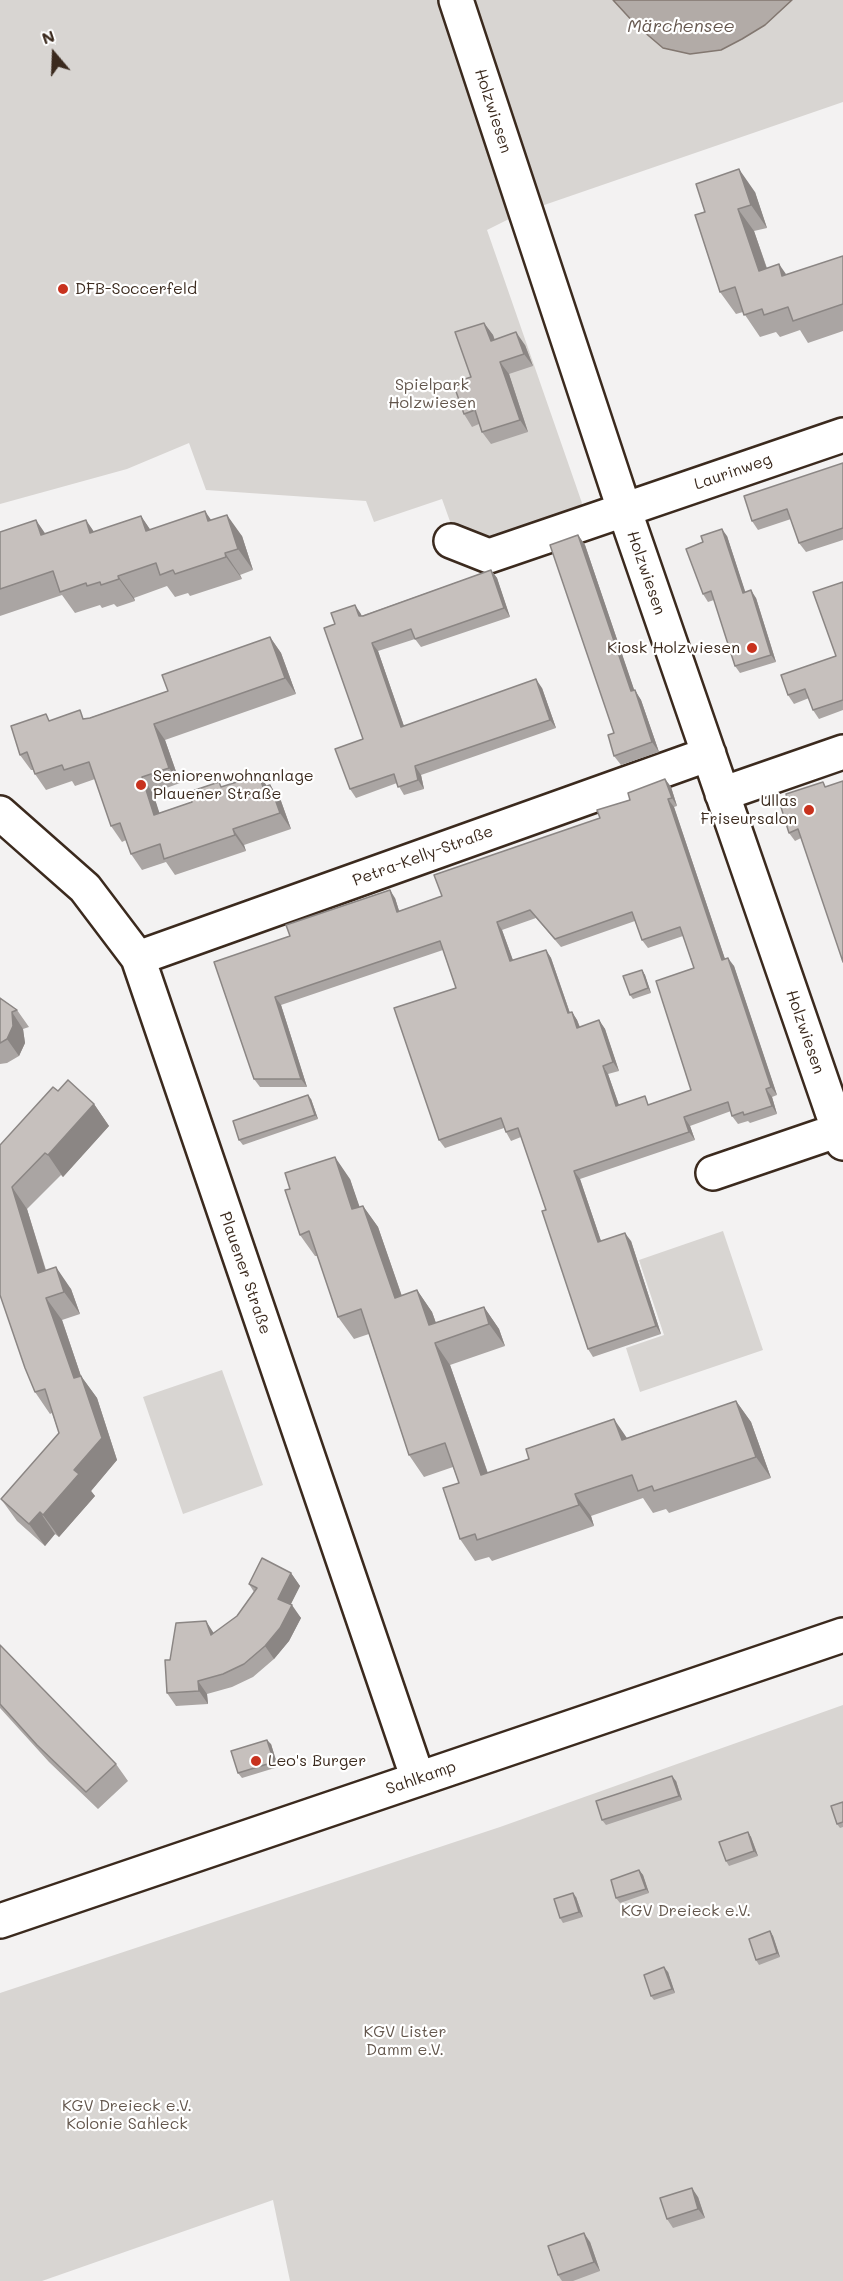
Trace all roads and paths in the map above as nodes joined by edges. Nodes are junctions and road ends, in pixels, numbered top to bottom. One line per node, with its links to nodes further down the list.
1 (456, 0): 3 (street, Holzwiesen)
2 (843, 435): 3 (street, Laurinweg)
3 (624, 509): 4 (street, Laurinweg); 6 (street, Holzwiesen)
4 (451, 541)
5 (843, 752): 7 (street)
6 (709, 754): 7 (street, Holzwiesen); 9 (street, Petra-Kelly-Straße)
7 (722, 794): 10 (street, Holzwiesen)
8 (0, 813): 9 (street, Plauener Straße)
9 (138, 958): 13 (street, Plauener Straße)
10 (841, 1137): 11 (street)
11 (713, 1173)
12 (843, 1635): 13 (street, Sahlkamp)
13 (417, 1779): 14 (street, Sahlkamp)
14 (0, 1921)

